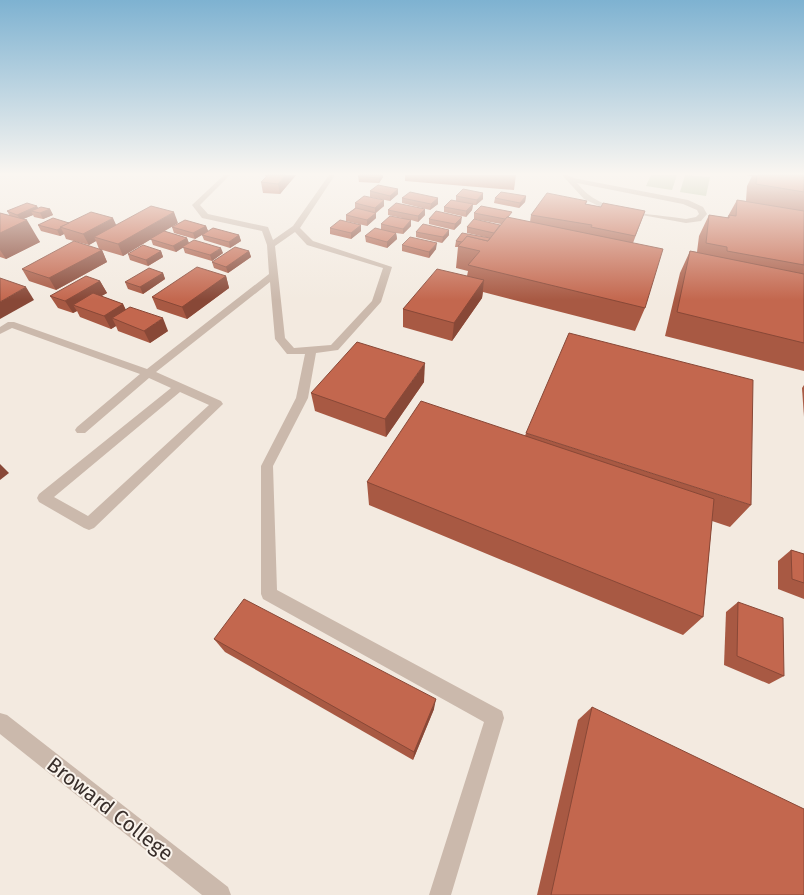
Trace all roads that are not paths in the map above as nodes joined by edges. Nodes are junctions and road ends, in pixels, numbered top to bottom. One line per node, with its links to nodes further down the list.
1 (209, 217): 6 (street)
2 (303, 217): 5 (street)
3 (663, 217): 4 (street)
4 (700, 217)
5 (296, 228): 6 (street); 9 (street)
6 (270, 245): 7 (street)
7 (274, 275): 9 (street); 10 (street)
8 (0, 330): 10 (street)
9 (312, 350): 15 (street)
10 (148, 373): 11 (street); 12 (street)
11 (179, 387): 11 (street)
12 (81, 430)
13 (0, 722): 14 (street, Broward College)
14 (220, 895)
15 (440, 895)

